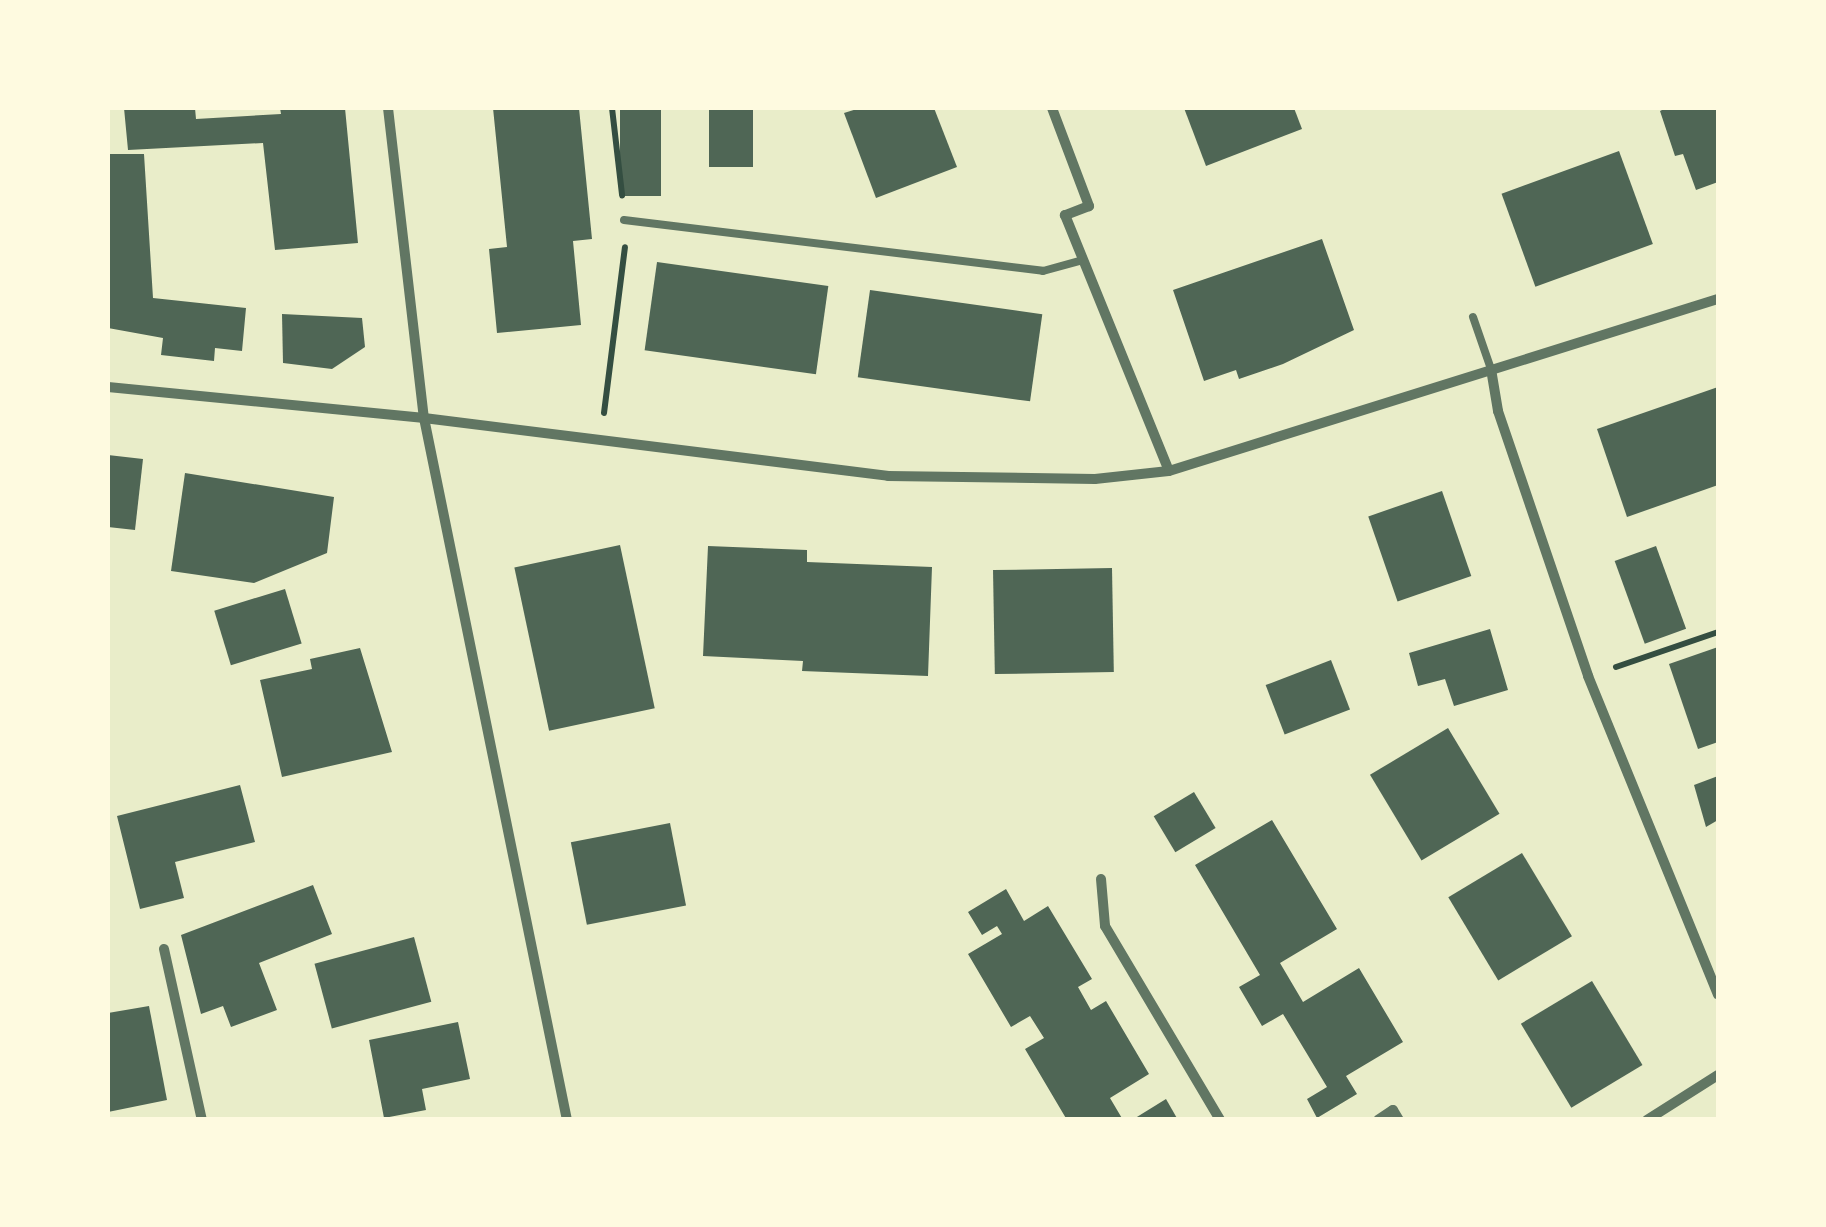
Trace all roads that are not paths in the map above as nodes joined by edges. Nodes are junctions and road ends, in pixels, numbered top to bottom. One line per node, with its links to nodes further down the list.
1 (388, 108): 9 (street)
2 (1052, 108): 4 (street)
3 (624, 220): 4 (lane)
4 (1083, 260): 10 (street)
5 (1718, 298): 7 (street)
6 (1473, 317): 7 (lane)
7 (1491, 369): 10 (street); 13 (street)
8 (108, 387): 9 (street)
9 (424, 418): 10 (street); 16 (street)
10 (1168, 472)
11 (1101, 879): 17 (street)
12 (164, 949): 15 (street)
13 (1718, 995)
14 (1718, 1075): 20 (street)
15 (202, 1120)
16 (568, 1120)
17 (1220, 1120)
18 (1378, 1120): 19 (street)
19 (1399, 1120)
20 (1647, 1120)

